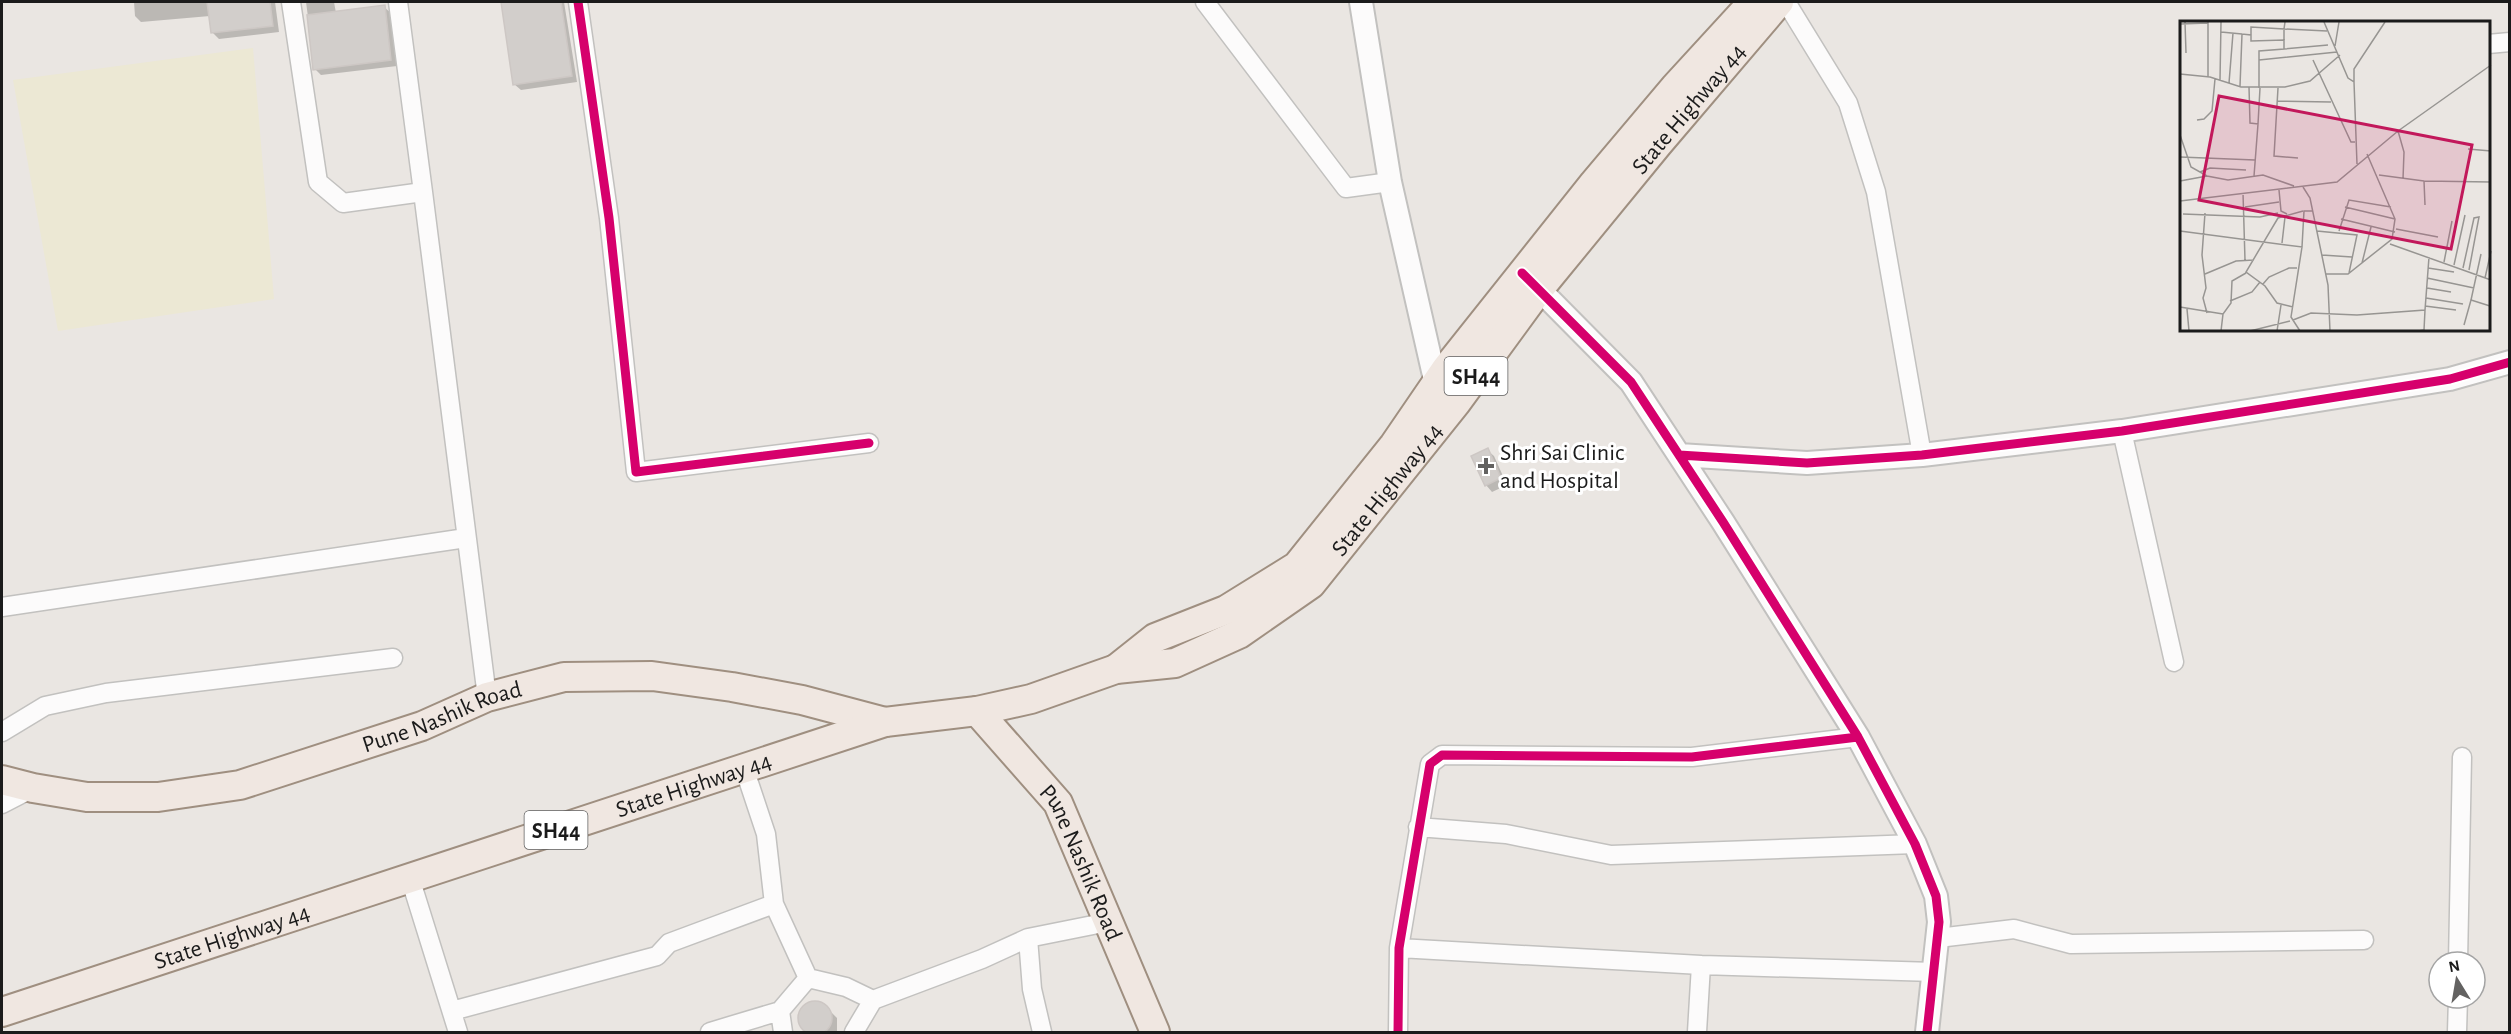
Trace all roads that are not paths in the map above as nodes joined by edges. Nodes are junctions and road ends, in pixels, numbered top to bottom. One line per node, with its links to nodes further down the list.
1 (291, 2): 12 (street)
2 (398, 2): 12 (street)
3 (578, 2): 18 (street)
4 (1205, 2): 11 (street)
5 (1361, 2): 11 (street)
6 (1753, 2): 13 (main road, State Highway 44 / SH44)
7 (1779, 2): 13 (main road, State Highway 44 / SH44)
8 (1786, 2): 20 (street)
9 (2510, 42): 10 (street)
10 (2490, 44)
11 (1390, 182): 15 (street)
12 (423, 192): 21 (street)
13 (1531, 281): 15 (main road, State Highway 44 / SH44); 16 (main road, State Highway 44 / SH44); 19 (street)
14 (2510, 362): 17 (street)
15 (1436, 384): 16 (street); 22 (main road, State Highway 44 / SH44)
16 (1456, 403): 22 (main road, State Highway 44 / SH44)
17 (2122, 431): 20 (street); 25 (street)
18 (869, 443)
19 (1679, 455): 20 (street); 30 (street)
20 (1922, 455)
21 (466, 538): 23 (street); 26 (street)
22 (1304, 575): 27 (main road, State Highway 44 / SH44)
23 (2, 607)
24 (393, 658): 29 (street)
25 (2174, 662)
26 (487, 697): 28 (main road, Pune Nashik Road); 34 (main road, Pune Nashik Road)
27 (977, 711): 28 (main road, State Highway 44 / SH44); 40 (main road, Pune Nashik Road)
28 (885, 722): 32 (main road, State Highway 44 / SH44)
29 (2, 732)
30 (1858, 737): 36 (street); 37 (street)
31 (2462, 757): 45 (street)
32 (744, 768): 38 (main road, State Highway 44 / SH44); 39 (street)
33 (2, 780): 34 (main road, Pune Nashik Road)
34 (33, 788): 35 (street)
35 (2, 804)
36 (1418, 827): 37 (street); 44 (street)
37 (1915, 844): 42 (street)
38 (410, 878): 51 (street); 53 (main road, State Highway 44 / SH44)
39 (774, 904): 48 (street); 51 (street)
40 (1108, 922): 41 (street); 59 (main road, Pune Nashik Road)
41 (1028, 938): 49 (street); 58 (street)
42 (1938, 938): 43 (street); 47 (street)
43 (2364, 940)
44 (1400, 948): 46 (street); 60 (street)
45 (2458, 950)
46 (1701, 965): 47 (street); 61 (street)
47 (1934, 972): 62 (street)
48 (808, 978): 49 (street); 52 (street)
49 (873, 1000): 57 (street)
50 (2458, 1010): 63 (street)
51 (452, 1011): 54 (street)
52 (780, 1011): 55 (street); 56 (street)
53 (2, 1012)
54 (458, 1032)
55 (710, 1032)
56 (783, 1032)
57 (854, 1032)
58 (1042, 1032)
59 (1155, 1032)
60 (1398, 1032)
61 (1697, 1032)
62 (1927, 1032)
63 (2457, 1032)

